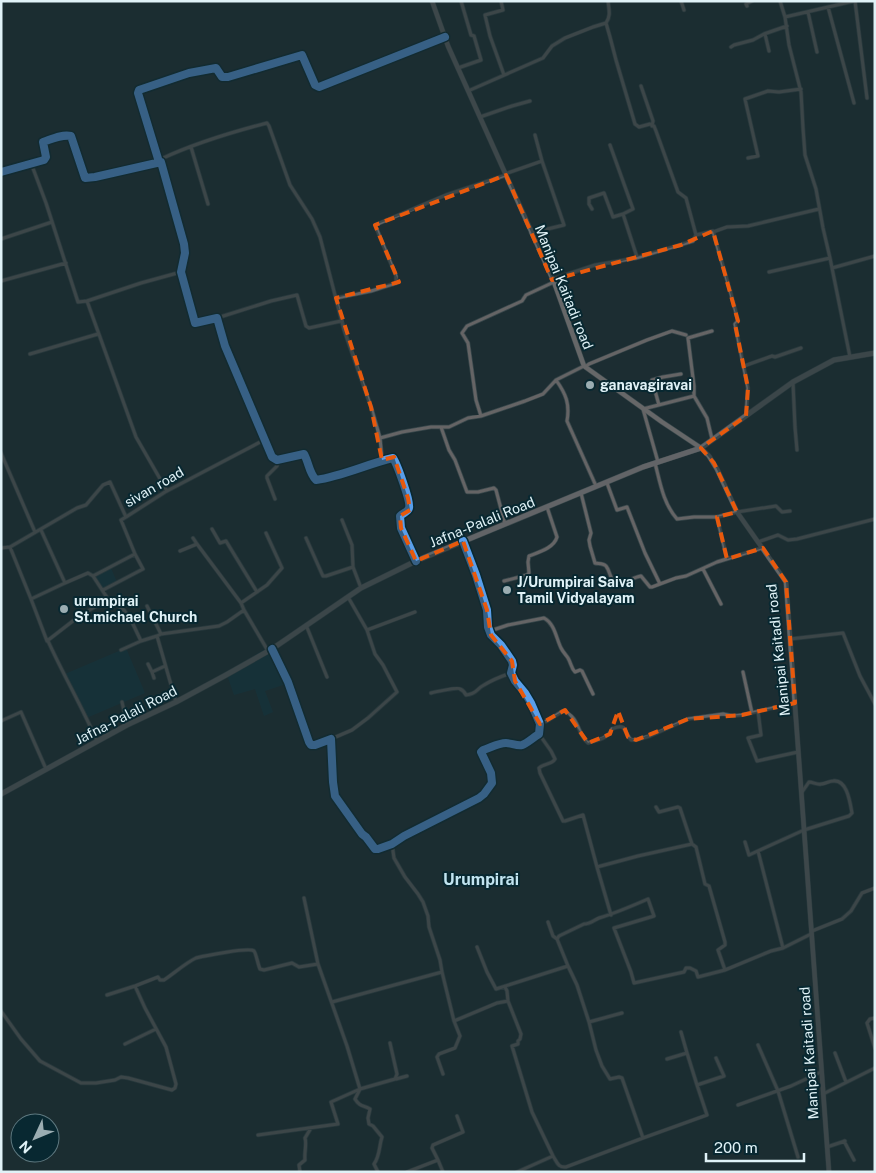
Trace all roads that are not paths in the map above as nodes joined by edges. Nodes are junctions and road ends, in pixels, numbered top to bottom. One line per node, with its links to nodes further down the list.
1 (432, 1): 17 (main road, Manipai Kaitadi road)
2 (462, 1): 21 (street)
3 (501, 1): 22 (street)
4 (608, 1): 14 (street)
5 (681, 1): 11 (street)
6 (752, 1): 9 (street)
7 (780, 1): 13 (street)
8 (854, 1): 10 (street); 26 (street)
9 (747, 6)
10 (828, 7): 12 (street); 28 (street)
11 (684, 10)
12 (808, 12): 13 (street); 20 (street)
13 (786, 17): 15 (street)
14 (606, 23): 22 (street); 30 (street)
15 (787, 26): 16 (street); 24 (street)
16 (765, 34): 18 (street); 19 (street)
17 (445, 37): 21 (main road, Manipai Kaitadi road); 36 (street)
18 (732, 47)
19 (769, 52)
20 (817, 52)
21 (458, 68): 25 (main road, Manipai Kaitadi road)
22 (504, 75): 25 (street)
23 (641, 86): 30 (street)
24 (801, 89): 34 (street); 41 (street)
25 (468, 91): 29 (main road, Manipai Kaitadi road)
26 (867, 98)
27 (530, 101): 29 (street)
28 (854, 103)
29 (480, 117): 39 (main road, Manipai Kaitadi road)
30 (652, 126): 47 (street)
31 (535, 135): 35 (street)
32 (610, 145): 43 (street)
33 (191, 147): 36 (street); 40 (street); 58 (street)
34 (748, 158)
35 (542, 161): 39 (street); 46 (street)
36 (160, 162): 37 (street); 54 (street)
37 (31, 163): 38 (street); 44 (street)
38 (1, 172)
39 (505, 174): 46 (main road, Manipai Kaitadi road); 58 (street)
40 (208, 204)
41 (819, 209): 45 (street); 51 (street)
42 (592, 210): 43 (street)
43 (623, 214): 50 (street)
44 (52, 222): 48 (street); 52 (street)
45 (713, 232): 47 (street); 69 (street)
46 (532, 233): 57 (main road, Manipai Kaitadi road)
47 (696, 235): 50 (street)
48 (1, 239)
49 (875, 256): 53 (street)
50 (637, 257): 57 (street)
51 (830, 258): 53 (street); 55 (street)
52 (66, 263): 56 (street); 59 (street)
53 (832, 268): 68 (street)
54 (181, 272): 59 (street); 60 (street)
55 (768, 272)
56 (1, 281)
57 (553, 281): 70 (main road, Manipai Kaitadi road); 77 (street)
58 (336, 298): 61 (street)
59 (86, 301): 63 (street)
60 (217, 318): 61 (street); 81 (street)
61 (341, 321): 80 (street)
62 (712, 331): 74 (street)
63 (98, 334): 67 (street); 91 (street)
64 (686, 335): 70 (street)
65 (801, 348): 69 (street)
66 (875, 353): 68 (main road, Jafna-Palali Road)
67 (30, 354)
68 (850, 358): 73 (main road, Jafna-Palali Road)
69 (744, 366): 78 (street)
70 (584, 367): 72 (street); 76 (main road, Manipai Kaitadi road)
71 (681, 374): 75 (street)
72 (556, 380): 77 (street); 90 (street)
73 (793, 382): 78 (main road, Jafna-Palali Road); 84 (street)
74 (694, 396): 75 (street); 82 (street)
75 (660, 405): 76 (street)
76 (643, 409): 83 (main road, Manipai Kaitadi road); 88 (street)
77 (481, 416): 79 (street)
78 (746, 416): 82 (main road, Jafna-Palali Road)
79 (441, 427): 80 (street); 101 (street)
80 (380, 438): 87 (street)
81 (264, 440): 86 (street); 91 (street, sivan road)
82 (712, 440): 83 (main road, Jafna-Palali Road)
83 (700, 448): 88 (main road, Jafna-Palali Road); 96 (main road, Manipai Kaitadi road)
84 (797, 450)
85 (1, 453): 104 (street)
86 (277, 460): 87 (street); 93 (street)
87 (382, 460): 117 (street)
88 (657, 462): 89 (main road, Jafna-Palali Road); 98 (street)
89 (606, 482): 90 (main road, Jafna-Palali Road); 123 (street)
90 (596, 486): 92 (main road, Jafna-Palali Road)
91 (168, 490): 97 (street, sivan road)
92 (581, 493): 94 (main road, Jafna-Palali Road); 123 (street)
93 (275, 499)
94 (547, 507): 101 (main road, Jafna-Palali Road); 121 (street)
95 (790, 511): 96 (street)
96 (737, 512): 98 (street); 109 (main road, Manipai Kaitadi road)
97 (126, 517): 103 (street, sivan road); 115 (street)
98 (717, 517): 116 (street)
99 (875, 519): 109 (street)
100 (342, 520): 118 (street)
101 (505, 524): 108 (main road, Jafna-Palali Road)
102 (212, 529): 126 (street)
103 (41, 530): 104 (street, sivan road); 122 (street)
104 (35, 532): 111 (street, sivan road)
105 (266, 533): 126 (street)
106 (193, 538): 110 (street)
107 (306, 538): 118 (street)
108 (463, 541): 117 (main road, Jafna-Palali Road); 137 (street)
109 (758, 542): 113 (main road, Manipai Kaitadi road)
110 (197, 544): 114 (street); 130 (street)
111 (10, 547): 112 (street, sivan road); 128 (street)
112 (1, 548)
113 (763, 548): 116 (street); 139 (main road, Manipai Kaitadi road)
114 (180, 552)
115 (135, 554): 120 (street); 125 (street)
116 (727, 559): 119 (street)
117 (416, 561): 124 (main road, Jafna-Palali Road)
118 (353, 567): 124 (street)
119 (703, 569): 123 (street); 131 (street)
120 (93, 576): 122 (street); 125 (street)
121 (504, 581)
122 (65, 583): 128 (street)
123 (660, 584)
124 (361, 588): 127 (main road, Jafna-Palali Road)
125 (102, 590): 129 (street)
126 (257, 592): 130 (street)
127 (348, 597): 135 (main road, Jafna-Palali Road); 136 (street)
128 (31, 599): 140 (street)
129 (108, 599): 140 (street); 141 (street)
130 (241, 603): 133 (street)
131 (721, 604)
132 (147, 606): 138 (street)
133 (244, 610): 138 (street); 143 (street)
134 (415, 612): 136 (street)
135 (306, 625): 143 (main road, Jafna-Palali Road); 149 (street)
136 (367, 630): 163 (street)
137 (490, 631): 148 (street); 152 (street)
138 (159, 635): 141 (street); 145 (street)
139 (790, 639): 155 (main road, Manipai Kaitadi road); 156 (street)
140 (48, 640): 164 (street)
141 (141, 641): 142 (street)
142 (121, 650)
143 (270, 650): 154 (main road, Jafna-Palali Road); 163 (street)
144 (148, 664): 146 (street)
145 (165, 666): 146 (street); 154 (street)
146 (152, 672): 150 (street)
147 (744, 672): 158 (street)
148 (511, 673): 151 (street); 160 (street)
149 (327, 677)
150 (154, 678)
151 (431, 693)
152 (593, 694)
153 (122, 702): 161 (street)
154 (176, 702): 161 (main road, Jafna-Palali Road)
155 (795, 703): 157 (street); 165 (main road, Manipai Kaitadi road)
156 (875, 704)
157 (758, 711): 158 (street); 165 (street)
158 (752, 713): 160 (street)
159 (1, 721): 166 (street)
160 (540, 724): 162 (street)
161 (127, 725): 164 (main road, Jafna-Palali Road)
162 (538, 734): 172 (street); 175 (street)
163 (331, 739): 172 (street)
164 (97, 741): 166 (main road, Jafna-Palali Road)
165 (799, 752): 167 (main road, Manipai Kaitadi road)
166 (46, 769): 168 (main road, Jafna-Palali Road)
167 (802, 792): 170 (main road, Manipai Kaitadi road); 170 (street)
168 (1, 794)
169 (656, 807): 173 (street)
170 (804, 830): 174 (street); 180 (main road, Manipai Kaitadi road)
171 (745, 842): 174 (street)
172 (392, 844): 187 (street)
173 (692, 844): 175 (street); 186 (street)
174 (758, 851): 183 (street)
175 (597, 867): 178 (street)
176 (875, 888): 180 (street)
177 (304, 898): 184 (street)
178 (611, 915): 181 (street); 186 (street)
179 (548, 922): 181 (street)
180 (811, 933): 183 (street); 209 (main road, Manipai Kaitadi road)
181 (556, 939): 185 (street)
182 (477, 947): 189 (street)
183 (782, 948): 186 (street)
184 (318, 964): 188 (street); 191 (street)
185 (568, 966): 189 (street); 197 (street)
186 (725, 970)
187 (442, 972): 191 (street); 196 (street)
188 (135, 986): 190 (street); 198 (street)
189 (505, 987): 192 (street)
190 (107, 995)
191 (332, 1002): 215 (street)
192 (508, 1002): 196 (street); 224 (street)
193 (1, 1011): 198 (street)
194 (622, 1013): 197 (street)
195 (875, 1018): 203 (street)
196 (454, 1021): 210 (street)
197 (589, 1022): 222 (street)
198 (156, 1029): 201 (street)
199 (680, 1032): 204 (street)
200 (390, 1043): 212 (street)
201 (125, 1044)
202 (758, 1046): 216 (street)
203 (875, 1048)
204 (687, 1053): 207 (street); 214 (street)
205 (835, 1053): 213 (street)
206 (716, 1058): 214 (street)
207 (667, 1060)
208 (875, 1068): 213 (street)
209 (822, 1072): 216 (street); 217 (main road, Manipai Kaitadi road)
210 (443, 1074)
211 (407, 1076): 212 (street)
212 (395, 1079): 215 (street)
213 (846, 1082): 217 (street)
214 (697, 1085): 222 (street)
215 (360, 1089): 220 (street); 230 (street)
216 (778, 1091): 218 (street); 225 (street)
217 (823, 1094): 223 (main road, Manipai Kaitadi road)
218 (738, 1104)
219 (457, 1116): 226 (street)
220 (311, 1128): 221 (street); 229 (street)
221 (258, 1135)
222 (643, 1138): 224 (street)
223 (827, 1147): 227 (street); 235 (main road, Manipai Kaitadi road)
224 (554, 1156): 228 (street)
225 (798, 1157)
226 (438, 1160): 231 (street); 232 (street)
227 (854, 1160)
228 (530, 1166): 233 (street); 234 (street)
229 (300, 1172)
230 (378, 1172)
231 (407, 1172)
232 (443, 1172)
233 (517, 1172)
234 (531, 1172)
235 (829, 1172)

